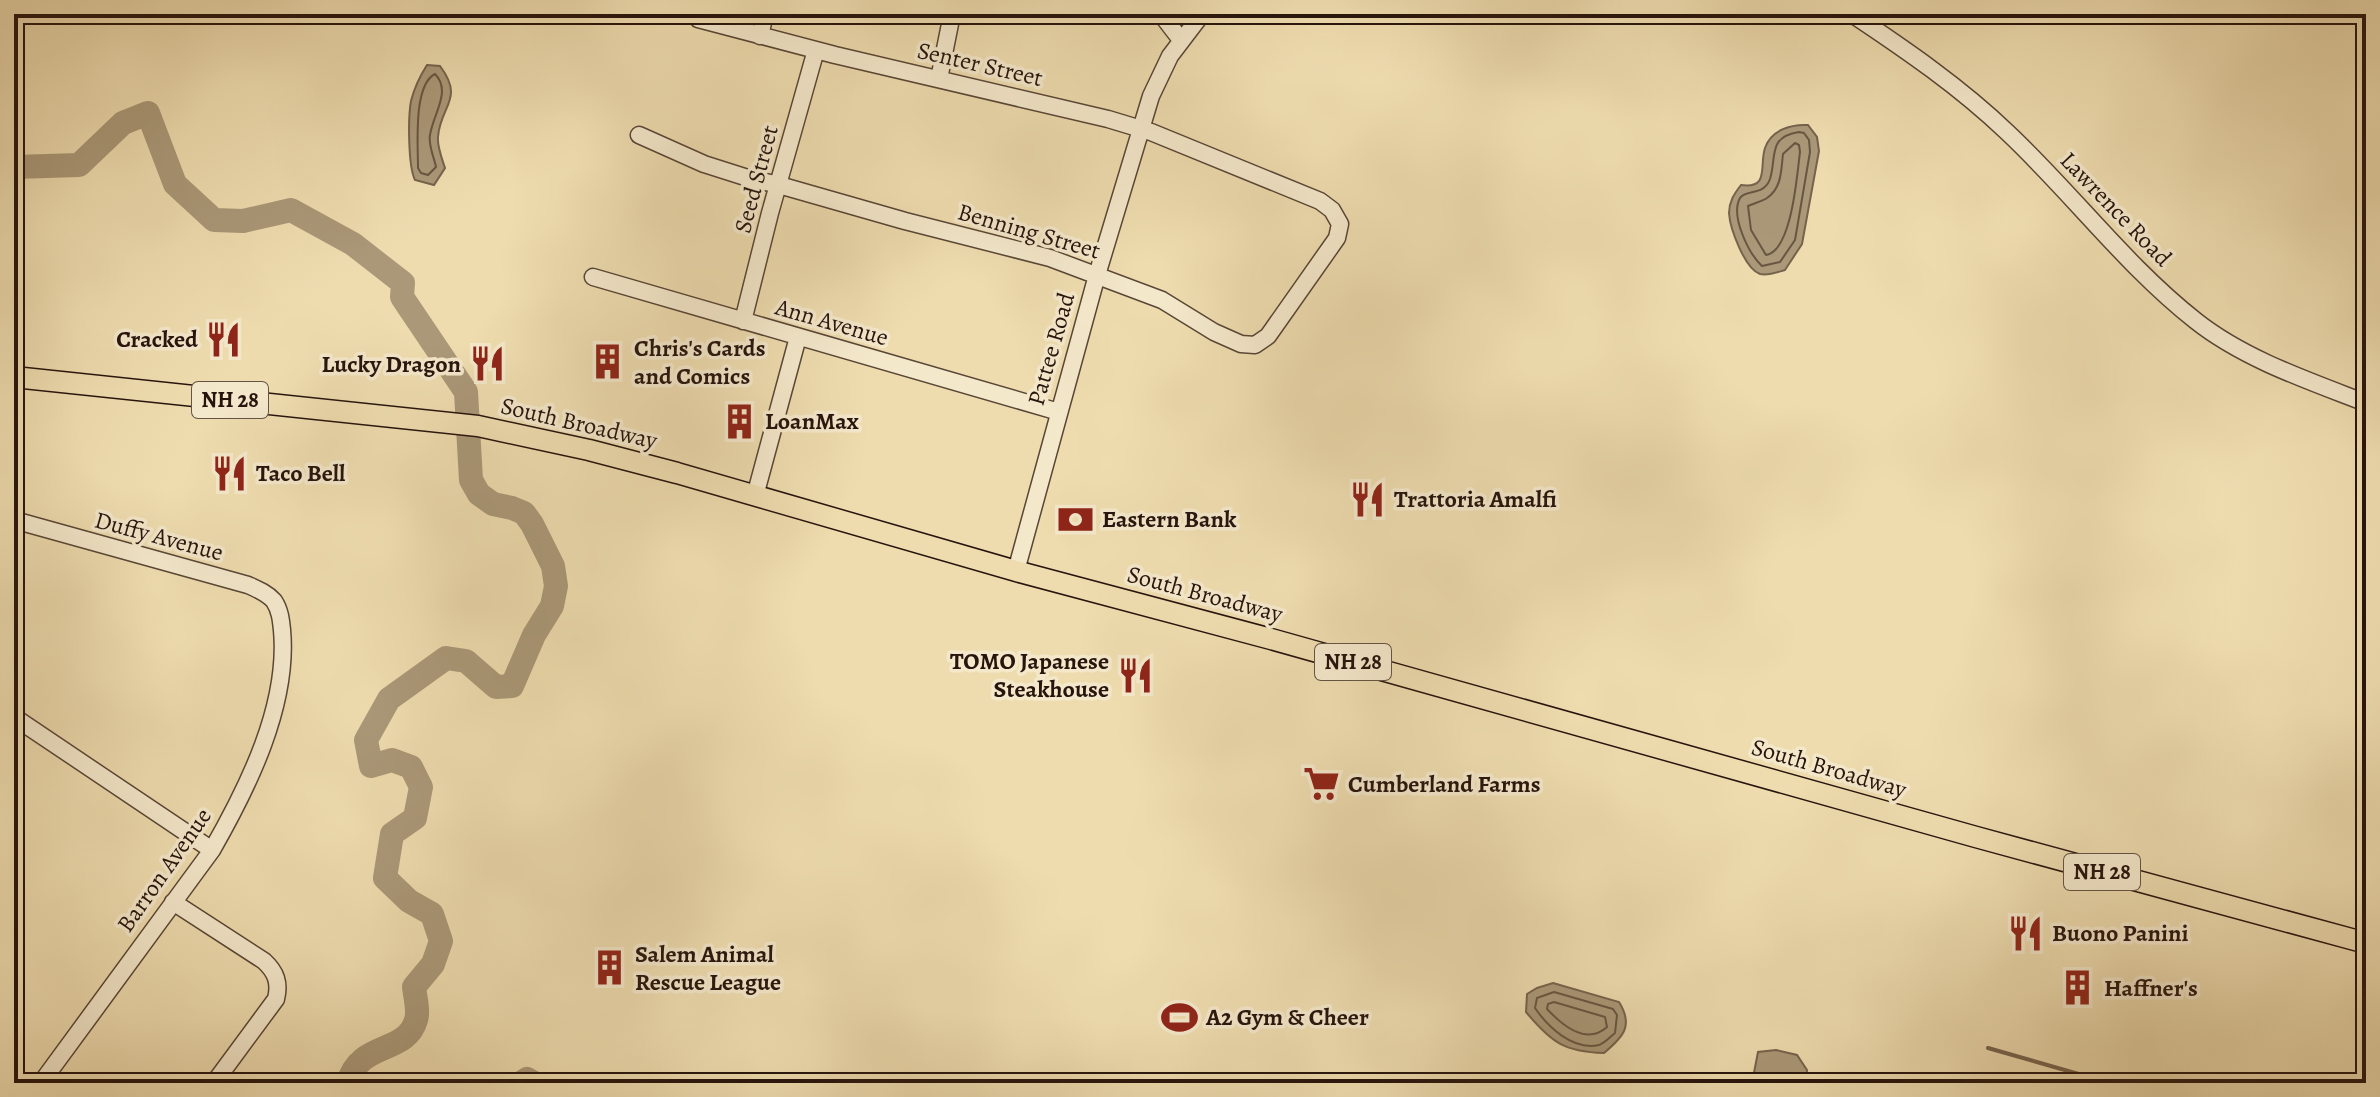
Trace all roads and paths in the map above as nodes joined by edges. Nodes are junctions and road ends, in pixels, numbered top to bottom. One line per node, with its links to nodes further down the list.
1 (765, 14): 7 (street)
2 (952, 14): 10 (street)
3 (1161, 14): 8 (street)
4 (1202, 14): 8 (street, Pattee Road)
5 (1852, 14): 19 (street, Lawrence Road)
6 (698, 19): 7 (street, Senter Street)
7 (760, 36): 9 (street, Senter Street)
8 (1181, 40): 11 (street, Pattee Road)
9 (816, 50): 10 (street, Senter Street); 13 (street, Seed Street)
10 (939, 79): 11 (street, Senter Street)
11 (1141, 129): 14 (street, Pattee Road); 14 (street, Benning Street)
12 (639, 135): 13 (street, Benning Street)
13 (779, 185): 14 (street, Benning Street); 16 (street, Seed Street)
14 (1097, 275): 20 (street, Pattee Road)
15 (593, 277): 16 (street, Ann Avenue)
16 (743, 321): 17 (street, Ann Avenue)
17 (798, 337): 20 (street, Ann Avenue); 21 (street)
18 (14, 377): 21 (main road, South Broadway / NH 28)
19 (2366, 403)
20 (1059, 412): 23 (street, Pattee Road)
21 (755, 496): 23 (main road, South Broadway / NH 28)
22 (14, 520): 24 (street, Duffy Avenue)
23 (1016, 571): 28 (main road, South Broadway / NH 28)
24 (280, 615): 26 (street, Barron Avenue)
25 (14, 717): 26 (street)
26 (212, 850): 27 (street, Barron Avenue)
27 (173, 902): 29 (street, Barron Avenue); 30 (street)
28 (2366, 943)
29 (41, 1083)
30 (214, 1083)

